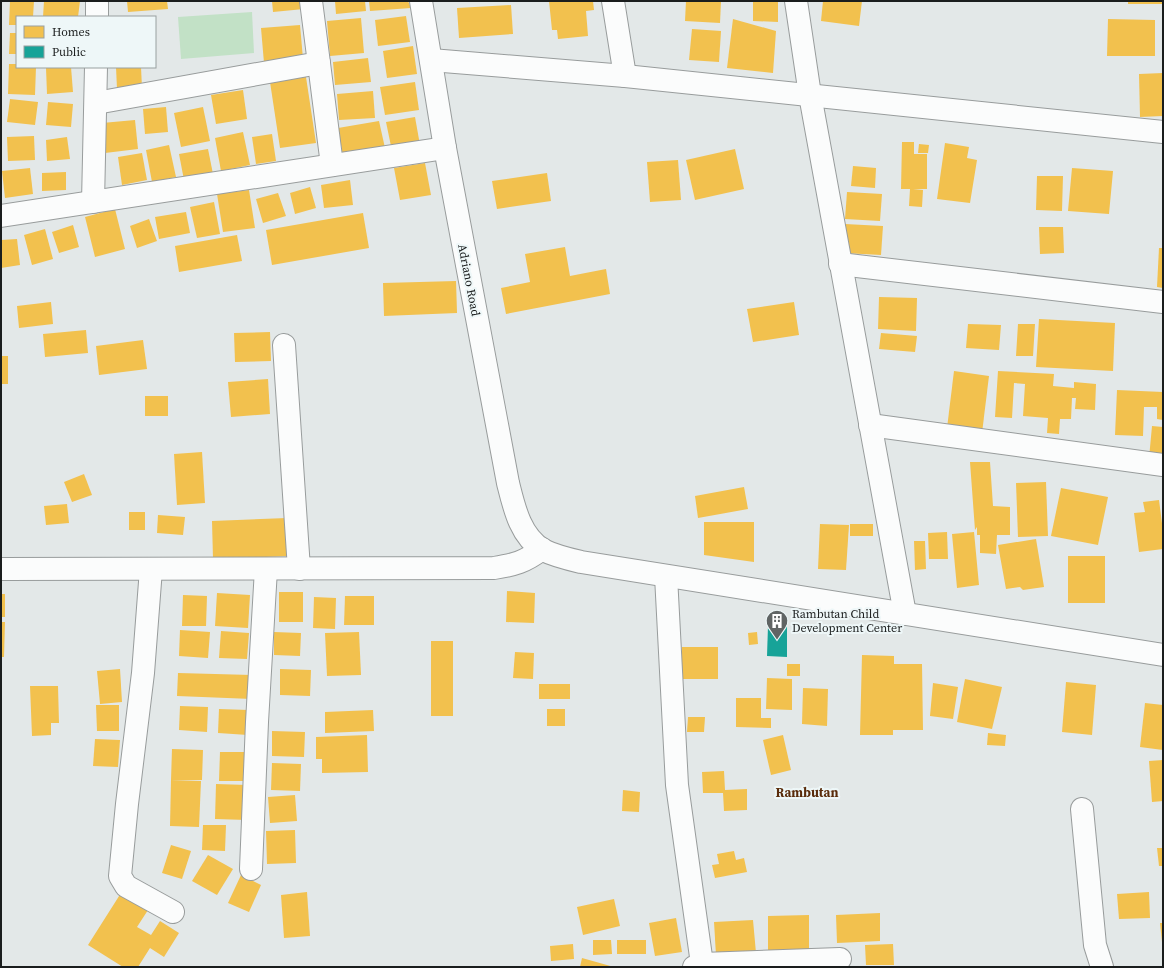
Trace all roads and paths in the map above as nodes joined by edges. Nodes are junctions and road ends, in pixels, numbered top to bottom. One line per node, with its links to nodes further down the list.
1 (97, 1): 6 (street)
2 (311, 1): 8 (street)
3 (421, 1): 7 (street, Adriano Road)
4 (613, 1): 10 (street)
5 (796, 1): 11 (street)
6 (97, 16)
7 (431, 60): 10 (street); 14 (street, Adriano Road)
8 (319, 63): 12 (street); 15 (street)
9 (96, 68): 12 (street)
10 (625, 76): 11 (street)
11 (810, 95): 13 (street); 18 (street)
12 (96, 103): 16 (street)
13 (1163, 132)
14 (445, 148): 15 (street); 23 (street, Adriano Road)
15 (332, 165): 16 (street)
16 (93, 202): 17 (street)
17 (1, 216)
18 (840, 264): 19 (street); 21 (street)
19 (1163, 302)
20 (284, 345): 27 (street)
21 (870, 425): 22 (street); 29 (street)
22 (1163, 465)
23 (542, 549): 27 (street); 28 (street)
24 (1, 568): 25 (street)
25 (151, 568): 26 (street); 33 (street)
26 (266, 568): 27 (street); 32 (street)
27 (299, 568)
28 (666, 576): 29 (street); 36 (street)
29 (905, 614): 30 (street)
30 (1163, 655)
31 (1082, 809): 37 (street)
32 (251, 869)
33 (173, 912)
34 (840, 959): 35 (street)
35 (799, 963): 36 (street)
36 (698, 966)
37 (1102, 967)

